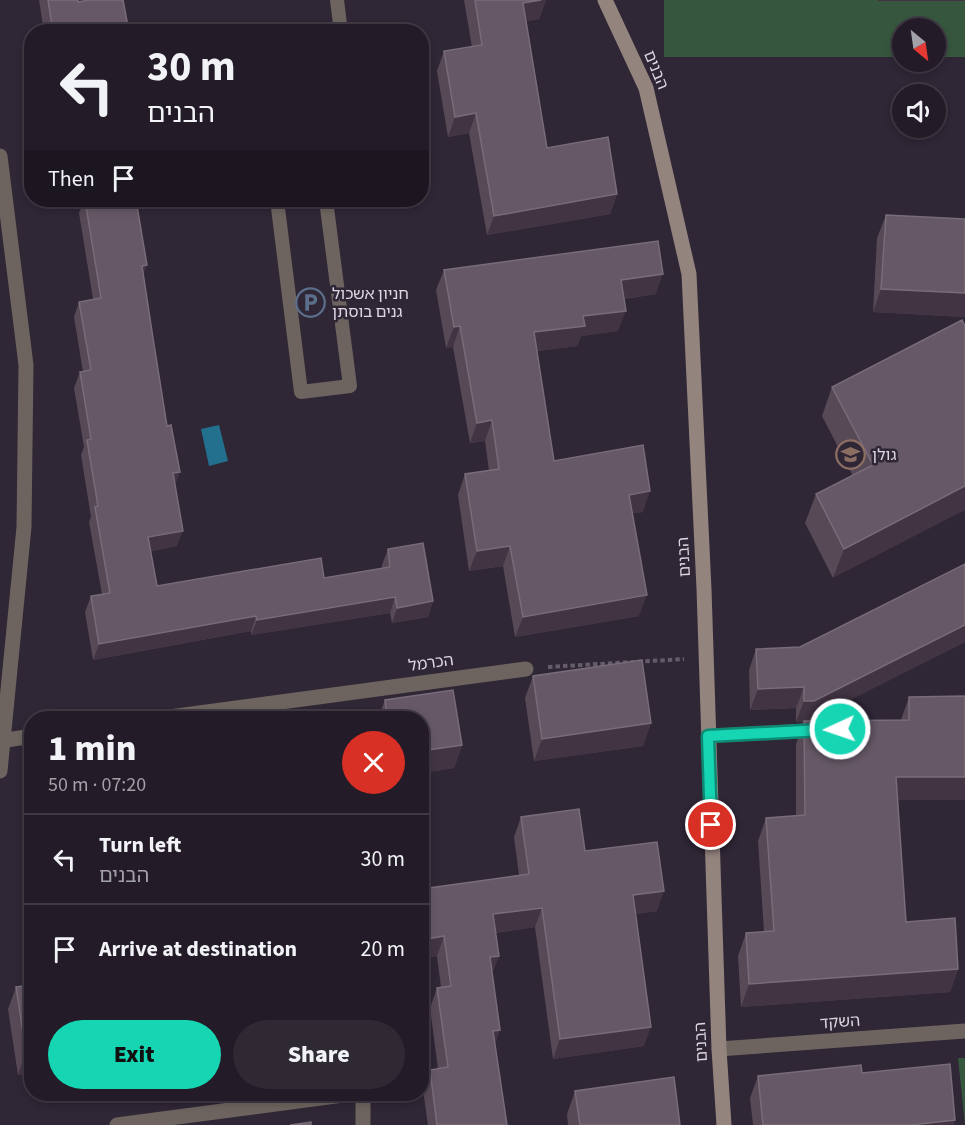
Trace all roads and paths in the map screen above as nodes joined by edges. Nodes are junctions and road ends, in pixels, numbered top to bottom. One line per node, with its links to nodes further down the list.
1 (337, 0): 3 (lane)
2 (605, 0): 7 (street, הבנים)
3 (340, 24)
4 (0, 156): 13 (street)
5 (278, 207): 6 (lane)
6 (327, 207)
7 (706, 657): 8 (path); 11 (street, הבנים)
8 (526, 669): 9 (street, הכרמל)
9 (214, 711)
10 (826, 730): 11 (lane)
11 (708, 736): 16 (street, הבנים)
12 (24, 737): 13 (street)
13 (2, 740): 14 (street)
14 (0, 771)
15 (965, 1031): 16 (street, השקד)
16 (718, 1049): 21 (street, הבנים)
17 (298, 1101): 19 (street)
18 (363, 1101): 20 (street)
19 (117, 1125)
20 (363, 1125)
21 (724, 1125)

